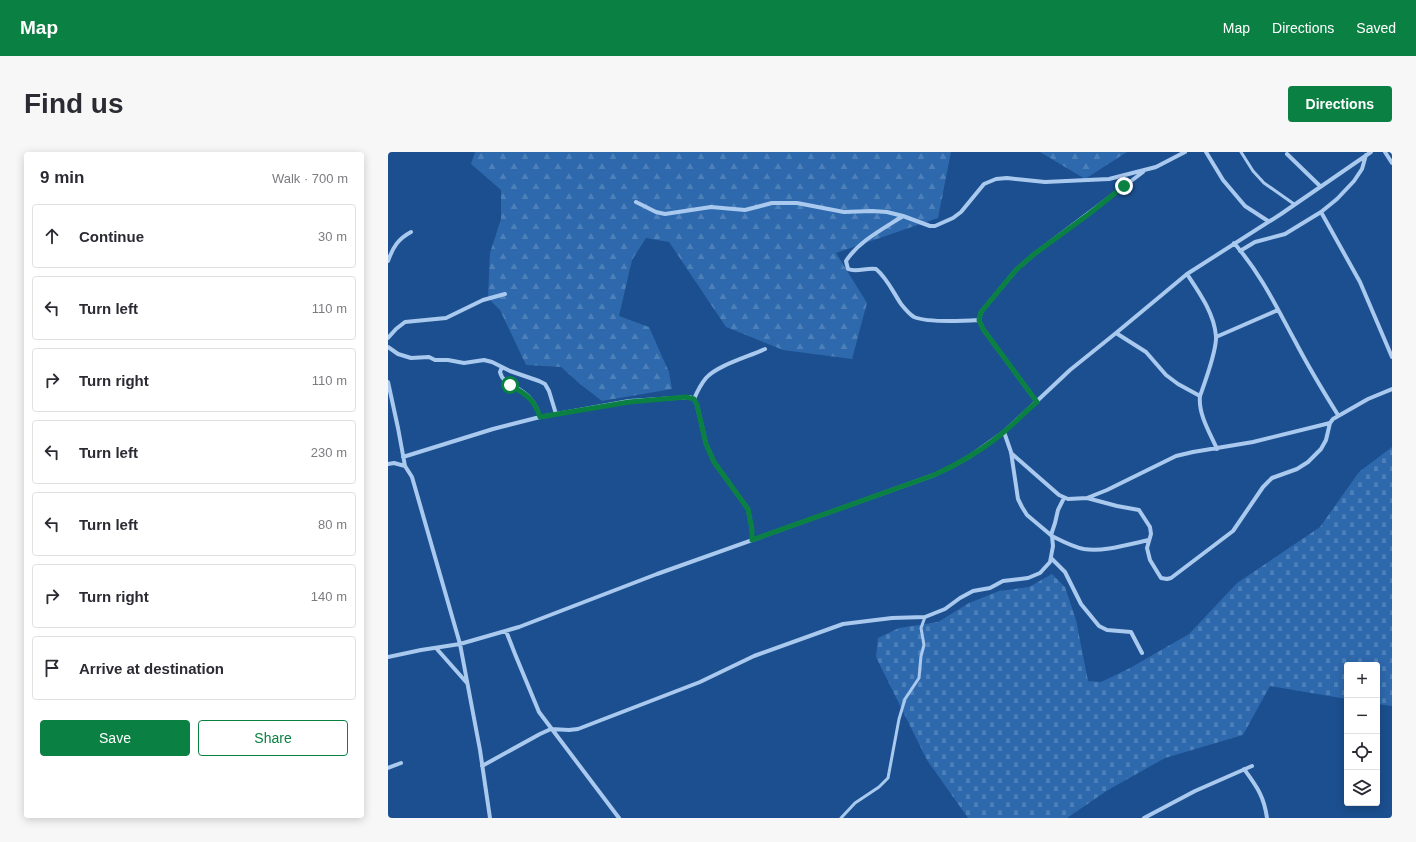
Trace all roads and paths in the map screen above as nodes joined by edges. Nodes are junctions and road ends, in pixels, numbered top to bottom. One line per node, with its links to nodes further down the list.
1 (1185, 152): 9 (street)
2 (1206, 152): 15 (street)
3 (1241, 152): 12 (lane)
4 (1371, 152): 7 (street)
5 (1384, 152): 8 (street)
6 (1287, 154): 10 (street)
7 (1366, 155): 10 (street); 13 (street)
8 (1392, 163)
9 (1145, 170): 14 (street); 23 (street)
10 (1320, 186): 12 (street)
11 (636, 202): 14 (street)
12 (1294, 204): 15 (street)
13 (1321, 212): 18 (street); 29 (street)
14 (903, 216): 23 (street)
15 (1268, 222): 17 (street)
16 (411, 232): 19 (street)
17 (1234, 244): 18 (street); 20 (street)
18 (1240, 250): 22 (street)
19 (388, 261)
20 (1187, 274): 24 (street); 25 (street)
21 (505, 294): 26 (street)
22 (1278, 310): 25 (street); 37 (street)
23 (979, 320): 35 (street)
24 (1116, 333): 33 (street); 35 (street)
25 (1216, 337): 33 (street)
26 (388, 338)
27 (388, 347): 30 (street)
28 (765, 349): 34 (street)
29 (1392, 357)
30 (502, 367): 36 (street); 38 (street)
31 (388, 382): 43 (street)
32 (1392, 389): 37 (street)
33 (1200, 396): 41 (street)
34 (694, 399): 36 (street); 49 (street)
35 (1037, 402): 40 (street)
36 (556, 414): 38 (street)
37 (1338, 415): 39 (street)
38 (540, 417): 43 (street)
39 (1330, 423): 41 (street); 50 (street)
40 (1004, 432): 42 (street); 49 (street)
41 (1217, 449): 47 (street)
42 (1011, 452): 46 (street); 48 (street)
43 (403, 457): 45 (street)
44 (388, 464): 45 (street)
45 (405, 466): 54 (street)
46 (1064, 498): 47 (street); 48 (street)
47 (1087, 498): 50 (street)
48 (1051, 535): 50 (street); 51 (street)
49 (752, 540): 53 (street)
50 (1149, 540)
51 (1051, 558): 52 (street); 56 (street)
52 (925, 616): 59 (street); 67 (lane)
53 (506, 631): 54 (street); 59 (street)
54 (460, 644): 55 (street); 58 (street)
55 (436, 648): 57 (street); 58 (street)
56 (1142, 653)
57 (388, 657)
58 (467, 684): 61 (street)
59 (551, 729): 61 (street); 66 (street)
60 (401, 763): 63 (street)
61 (482, 766): 65 (street)
62 (1252, 766): 64 (street)
63 (388, 768)
64 (1244, 769): 68 (street); 69 (street)
65 (490, 818)
66 (619, 818)
67 (841, 818)
68 (1144, 818)
69 (1267, 818)

